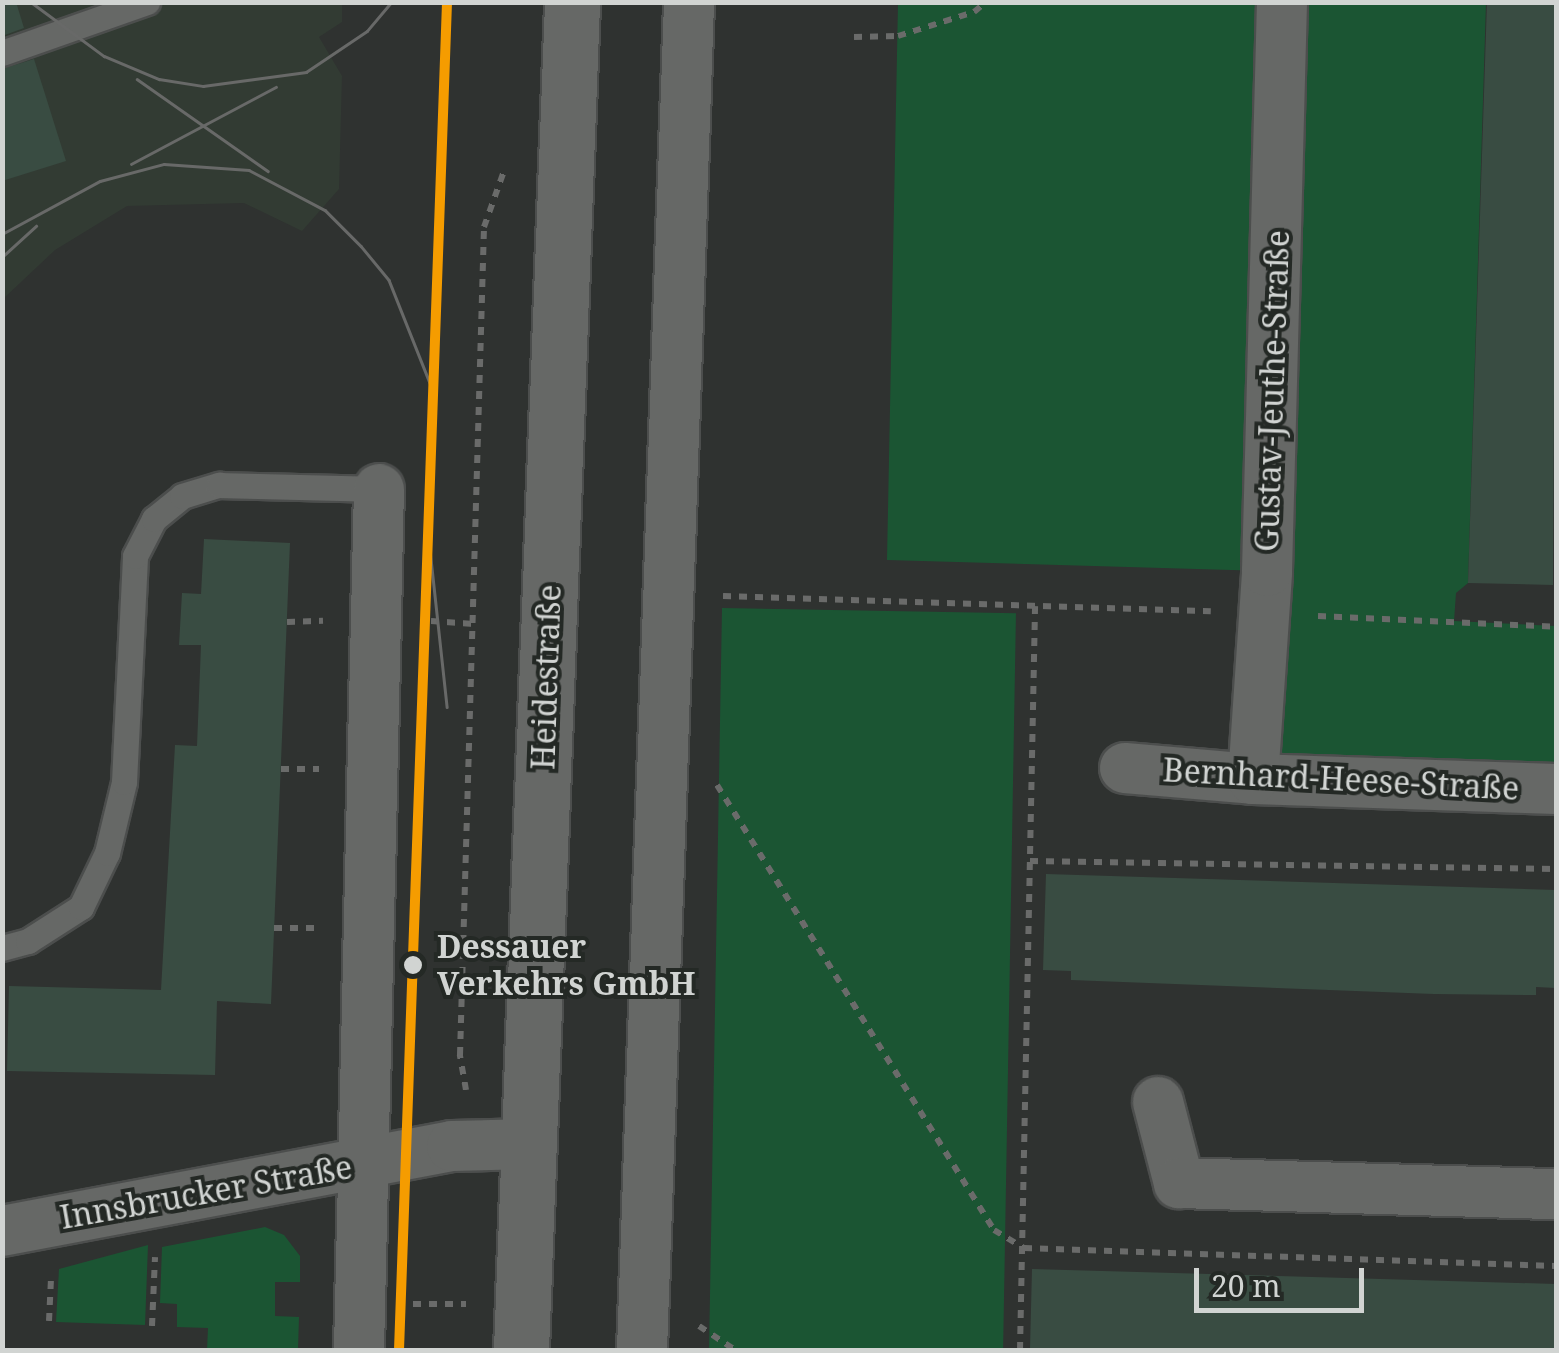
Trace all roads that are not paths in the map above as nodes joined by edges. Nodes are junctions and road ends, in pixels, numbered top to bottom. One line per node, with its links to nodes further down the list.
1 (147, 2): 5 (lane)
2 (572, 2): 12 (street, Heidestraße)
3 (690, 2): 18 (street)
4 (1282, 2): 8 (street, Gustav-Jeuthe-Straße)
5 (2, 53)
6 (379, 489): 10 (lane); 13 (street)
7 (1125, 768): 8 (street, Bernhard-Heese-Straße)
8 (1253, 779): 9 (street, Bernhard-Heese-Straße)
9 (1556, 788)
10 (2, 948)
11 (1158, 1102): 14 (street)
12 (502, 1144): 13 (street, Innsbrucker Straße); 17 (street, Heidestraße)
13 (364, 1163): 15 (street, Innsbrucker Straße); 16 (street)
14 (1556, 1194)
15 (2, 1230)
16 (358, 1350)
17 (521, 1350)
18 (642, 1350)

